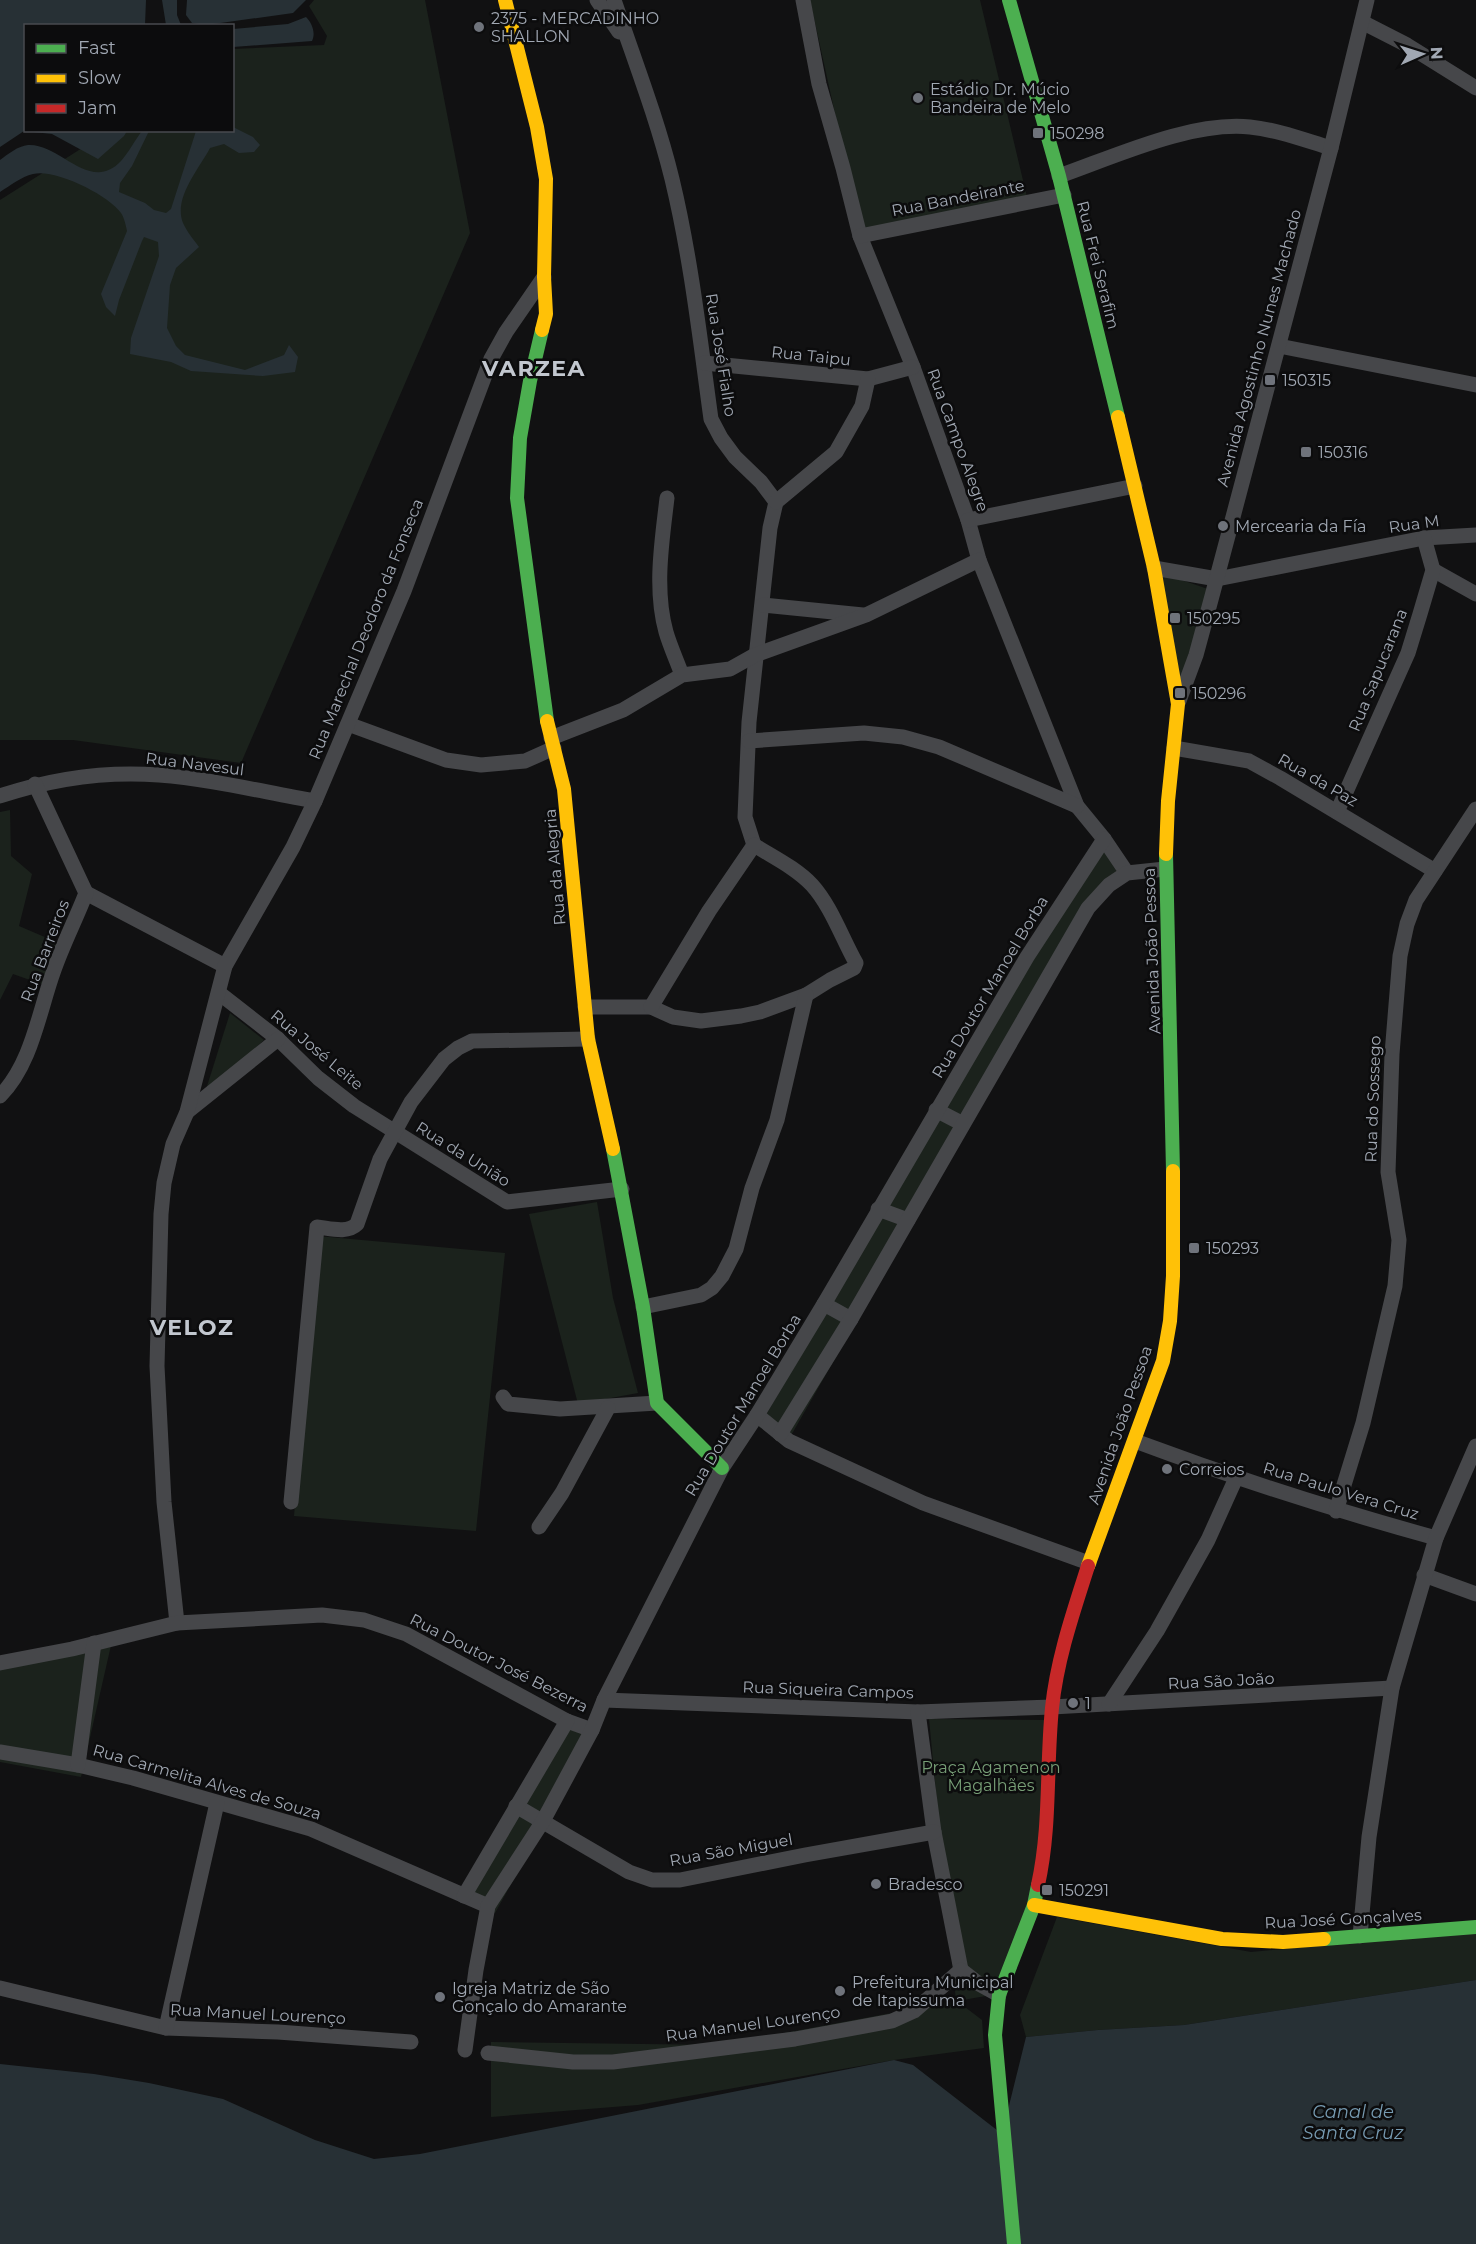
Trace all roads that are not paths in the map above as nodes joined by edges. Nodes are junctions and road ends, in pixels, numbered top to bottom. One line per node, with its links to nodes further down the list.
1 (505, 0): 14 (main road, Rua da Alegria)
2 (597, 0): 8 (street)
3 (614, 0): 8 (street, Rua José Fialho)
4 (803, 0): 13 (street, Rua Campo Alegre)
5 (1009, 0): 11 (main road, Rua Frei Serafim)
6 (1367, 0): 7 (street, Avenida Agostinho Nunes Machado)
7 (1362, 22): 9 (street); 10 (street, Avenida Agostinho Nunes Machado)
8 (631, 50): 16 (street, Rua José Fialho)
9 (1476, 88)
10 (1331, 148): 11 (street); 15 (street, Avenida Agostinho Nunes Machado)
11 (1059, 176): 12 (main road, Rua Frei Serafim)
12 (1064, 195): 13 (street, Rua Bandeirante); 20 (main road, Rua Frei Serafim)
13 (860, 236): 17 (street, Rua Campo Alegre)
14 (544, 278): 36 (street, Rua Marechal Deodoro da Fonseca); 38 (main road, Rua da Alegria)
15 (1279, 346): 19 (street); 29 (street, Avenida Agostinho Nunes Machado)
16 (704, 363): 18 (street, Rua Taipu); 22 (street, Rua José Fialho)
17 (913, 367): 18 (street, Rua Taipu); 23 (street, Rua Campo Alegre)
18 (868, 380): 22 (street)
19 (1476, 386)
20 (1135, 486): 23 (street); 27 (main road, Rua Frei Serafim)
21 (667, 498): 34 (street)
22 (776, 502): 31 (street)
23 (968, 520): 26 (street, Rua Campo Alegre)
24 (1476, 535): 25 (street, Rua M)
25 (1424, 538): 28 (street); 29 (street, Rua M)
26 (979, 560): 32 (street); 43 (street, Rua Campo Alegre)
27 (1154, 568): 29 (street); 35 (main road, Avenida João Pessoa)
28 (1433, 570): 30 (street); 45 (street, Rua Sapucarana)
29 (1217, 579): 35 (street, Avenida Agostinho Nunes Machado)
30 (1476, 594)
31 (763, 605): 32 (street); 33 (street)
32 (866, 615): 33 (street)
33 (755, 655): 34 (street); 37 (street)
34 (682, 675): 38 (street)
35 (1178, 704): 39 (main road, Avenida João Pessoa)
36 (348, 724): 38 (street); 42 (street, Rua Marechal Deodoro da Fonseca)
37 (749, 741): 43 (street); 47 (street)
38 (552, 743): 55 (main road, Rua da Alegria)
39 (1174, 748): 45 (street, Rua da Paz); 48 (main road, Avenida João Pessoa)
40 (35, 784): 41 (street, Rua Navesul); 42 (street, Rua Navesul); 51 (street, Rua Barreiros)
41 (0, 796)
42 (315, 801): 52 (street, Rua Marechal Deodoro da Fonseca)
43 (1077, 806): 46 (street, Rua Campo Alegre)
44 (1476, 809): 49 (street, Rua do Sossego)
45 (1337, 812): 49 (street, Rua da Paz)
46 (1104, 839): 50 (street, Rua Campo Alegre); 60 (street, Rua Doutor Manoel Borba)
47 (754, 845): 54 (street); 56 (street)
48 (1165, 869): 50 (street); 75 (main road, Avenida João Pessoa)
49 (1434, 871): 80 (street, Rua do Sossego)
50 (1126, 873): 62 (street)
51 (86, 893): 52 (street); 59 (street, Rua Barreiros)
52 (225, 966): 53 (street, Rua Marechal Deodoro da Fonseca)
53 (219, 993): 57 (street, Rua José Leite); 61 (street, Rua Marechal Deodoro da Fonseca)
54 (806, 995): 56 (street); 68 (street)
55 (585, 1007): 56 (street); 58 (main road, Rua da Alegria)
56 (651, 1007)
57 (278, 1039): 61 (street); 63 (street, Rua José Leite)
58 (588, 1039): 63 (street); 64 (main road, Rua da Alegria)
59 (0, 1096)
60 (936, 1110): 62 (street); 65 (street, Rua Doutor Manoel Borba)
61 (187, 1112): 86 (street, Rua Marechal Deodoro da Fonseca)
62 (963, 1124): 66 (street)
63 (393, 1132): 64 (street, Rua da União); 79 (street)
64 (622, 1189): 68 (main road, Rua da Alegria)
65 (878, 1209): 66 (street); 67 (street, Rua Doutor Manoel Borba)
66 (908, 1220): 69 (street)
67 (824, 1304): 69 (street); 73 (street, Rua Doutor Manoel Borba)
68 (643, 1307): 71 (main road, Rua da Alegria)
69 (850, 1319): 74 (street)
70 (503, 1397): 72 (street)
71 (657, 1403): 72 (street); 77 (main road)
72 (608, 1408): 81 (street)
73 (757, 1415): 74 (street); 77 (street, Rua Doutor Manoel Borba)
74 (780, 1434): 83 (street)
75 (1135, 1441): 78 (street, Rua Paulo Vera Cruz); 83 (main road, Avenida João Pessoa)
76 (1476, 1446): 82 (street)
77 (722, 1468): 90 (street, Rua Doutor Manoel Borba)
78 (1236, 1478): 80 (street, Rua Paulo Vera Cruz); 91 (street)
79 (291, 1502)
80 (1336, 1510): 82 (street, Rua Paulo Vera Cruz)
81 (539, 1527)
82 (1436, 1538): 84 (street)
83 (1089, 1563): 92 (main road, Avenida João Pessoa)
84 (1424, 1575): 85 (street); 89 (street)
85 (1476, 1594)
86 (177, 1623): 87 (street, Rua Doutor José Bezerra); 94 (street, Rua Doutor José Bezerra)
87 (94, 1643): 88 (street, Rua Doutor José Bezerra); 97 (street)
88 (0, 1663)
89 (1392, 1688): 91 (street, Rua São João); 106 (street)
90 (604, 1700): 93 (street, Rua Siqueira Campos); 95 (street, Rua Doutor Manoel Borba)
91 (1109, 1704): 92 (street, Rua São João)
92 (1052, 1707): 93 (street, Rua Siqueira Campos); 103 (main road, Avenida João Pessoa)
93 (918, 1712): 101 (street)
94 (567, 1721): 95 (street, Rua Doutor José Bezerra); 99 (street)
95 (592, 1730): 100 (street, Rua Doutor Manoel Borba)
96 (0, 1752): 97 (street, Rua Carmelita Alves de Souza)
97 (78, 1765): 98 (street, Rua Carmelita Alves de Souza)
98 (217, 1803): 102 (street, Rua Carmelita Alves de Souza); 110 (street)
99 (516, 1806): 100 (street, Rua São Miguel); 102 (street)
100 (543, 1821): 101 (street, Rua São Miguel); 104 (street, Rua Doutor Manoel Borba)
101 (934, 1832): 107 (street)
102 (464, 1896): 104 (street, Rua Carmelita Alves de Souza)
103 (1034, 1905): 106 (main road, Rua José Gonçalves); 109 (main road, Avenida João Pessoa)
104 (488, 1906): 112 (street, Rua Doutor Manoel Borba)
105 (1476, 1927): 106 (main road, Rua José Gonçalves)
106 (1360, 1936)
107 (961, 1970): 109 (street); 113 (street, Rua Manuel Lourenço)
108 (0, 1988): 110 (street, Rua Manuel Lourenço)
109 (999, 1995): 114 (main road, Avenida João Pessoa)
110 (166, 2028): 111 (street, Rua Manuel Lourenço)
111 (411, 2042)
112 (465, 2050)
113 (488, 2053)
114 (1014, 2244)

